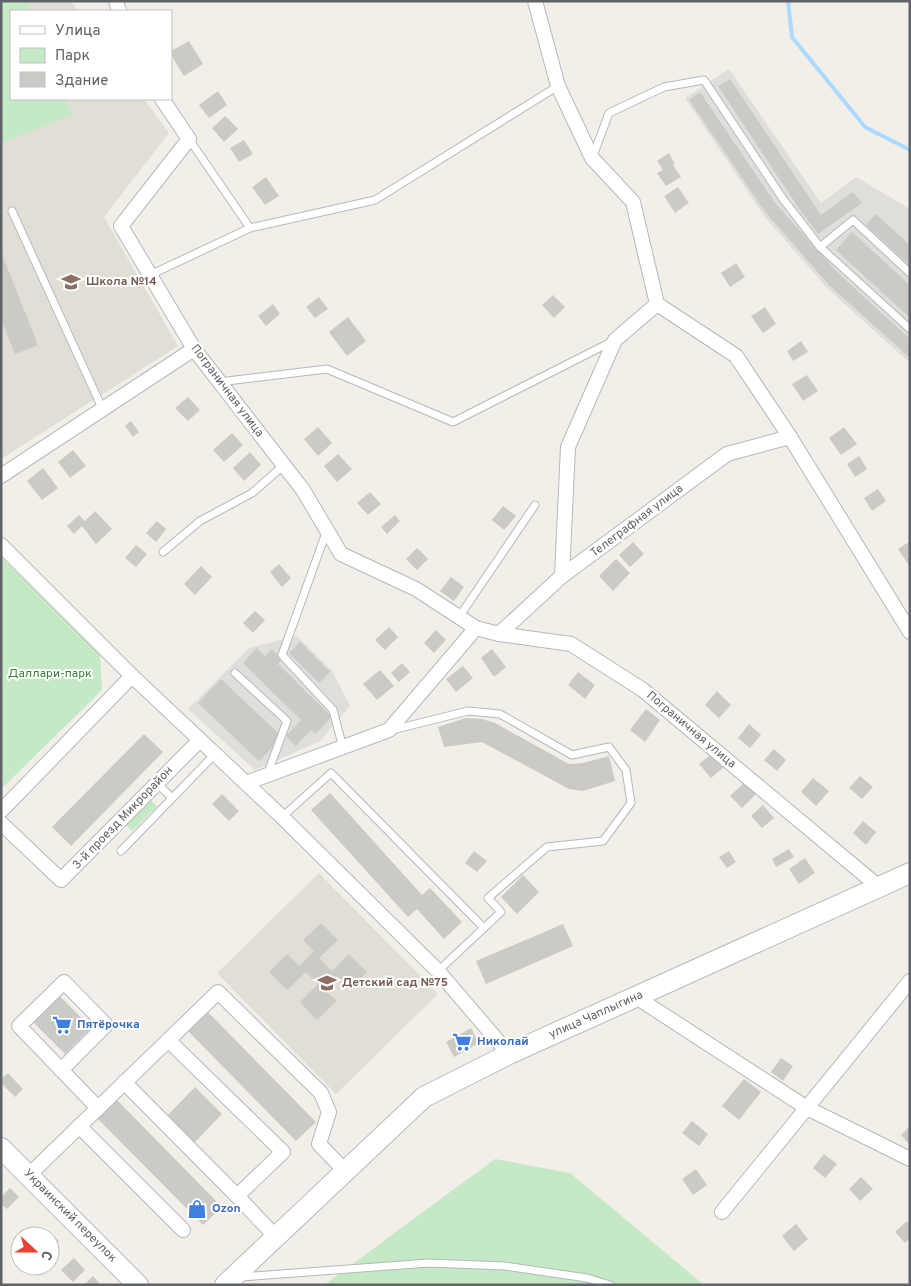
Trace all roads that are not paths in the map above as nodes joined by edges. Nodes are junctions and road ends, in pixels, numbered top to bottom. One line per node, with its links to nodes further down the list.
1 (534, 1): 2 (street)
2 (558, 86): 5 (street); 7 (lane)
3 (163, 100): 4 (street)
4 (189, 140): 7 (lane); 10 (street, Пограничная улица)
5 (592, 158): 8 (lane); 11 (street)
6 (12, 211): 16 (lane)
7 (250, 228): 10 (lane)
8 (820, 247): 9 (lane); 12 (lane)
9 (910, 273)
10 (150, 276): 14 (street, Пограничная улица)
11 (657, 304): 13 (street); 17 (street)
12 (910, 329)
13 (615, 340): 15 (lane); 24 (street)
14 (194, 349): 15 (street, Пограничная улица); 16 (street)
15 (219, 382): 18 (street, Пограничная улица)
16 (103, 410): 19 (street)
17 (790, 437): 24 (street, Телеграфная улица); 27 (street)
18 (284, 465): 21 (street, Пограничная улица); 23 (lane)
19 (1, 476)
20 (535, 505): 25 (lane)
21 (327, 530): 25 (street, Пограничная улица); 33 (lane)
22 (1, 545): 30 (street)
23 (163, 552)
24 (562, 576): 28 (street, Телеграфная улица)
25 (459, 617): 26 (street, Пограничная улица)
26 (476, 628): 28 (street, Пограничная улица); 31 (street)
27 (910, 632)
28 (499, 634): 44 (street, Пограничная улица)
29 (235, 672): 35 (lane)
30 (132, 676): 32 (street); 39 (street)
31 (389, 730): 33 (street); 45 (lane)
32 (200, 740): 34 (street); 36 (street, 3-й проезд Микрорайон)
33 (343, 748): 35 (street)
34 (215, 754): 37 (street); 38 (lane)
35 (267, 775): 37 (street)
36 (157, 783): 38 (lane); 41 (street, 3-й проезд Микрорайон)
37 (246, 783): 40 (street)
38 (172, 798): 42 (lane)
39 (1, 811)
40 (282, 817): 45 (lane); 46 (street)
41 (1, 823)
42 (121, 851)
43 (910, 874): 44 (main road, улица Чаплыгина)
44 (879, 887): 48 (main road, улица Чаплыгина)
45 (484, 928): 46 (lane)
46 (438, 971): 50 (street)
47 (910, 981): 54 (street)
48 (636, 997): 50 (main road, улица Чаплыгина); 54 (street)
49 (168, 1040): 52 (street); 58 (street); 60 (street)
50 (509, 1054): 58 (main road, улица Чаплыгина)
51 (61, 1070): 51 (street); 53 (street)
52 (124, 1082): 53 (street); 60 (street)
53 (98, 1108): 55 (street)
54 (807, 1108): 57 (street); 61 (street)
55 (79, 1126): 59 (street); 62 (street)
56 (5, 1158): 59 (main road, Украинский переулок)
57 (910, 1159)
58 (345, 1171): 63 (main road, улица Чаплыгина)
59 (29, 1175): 65 (main road, Украинский переулок)
60 (237, 1196): 63 (street)
61 (722, 1212)
62 (183, 1230)
63 (276, 1237): 64 (main road, улица Чаплыгина)
64 (229, 1281): 66 (lane)
65 (138, 1285)
66 (610, 1285)

